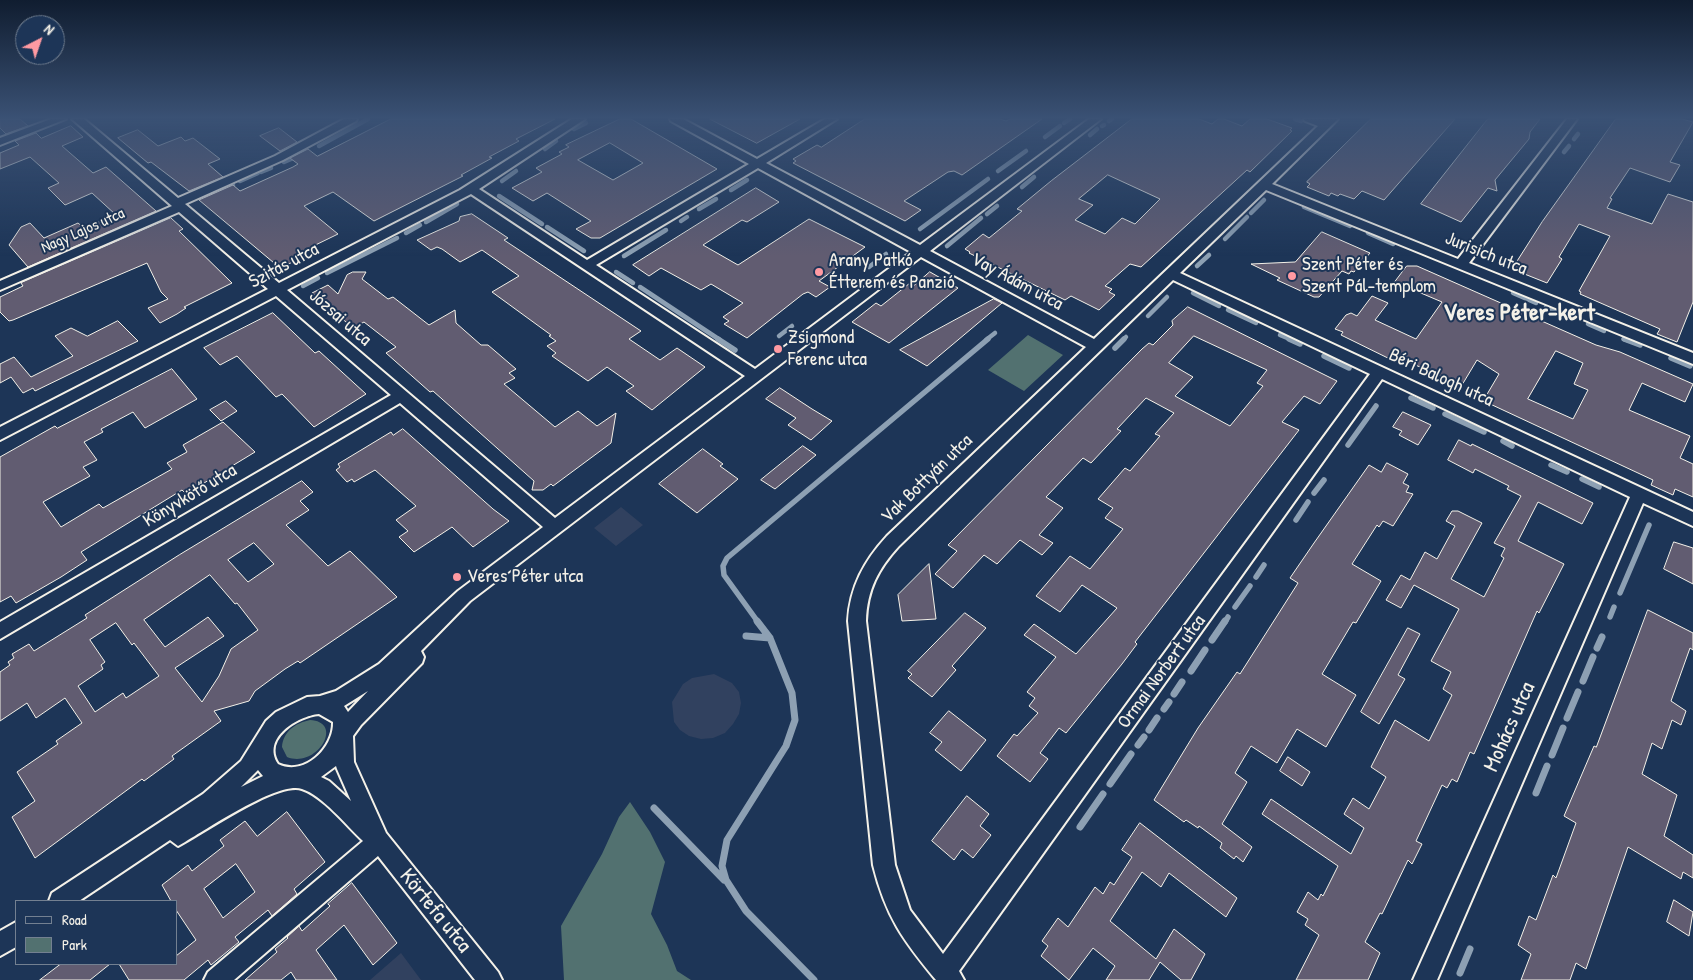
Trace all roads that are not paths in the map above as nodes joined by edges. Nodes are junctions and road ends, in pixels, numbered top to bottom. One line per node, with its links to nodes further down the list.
1 (131, 165): 11 (street, Józsai utca)
2 (265, 165): 11 (street, Nagy Lajos utca)
3 (508, 165): 10 (street, Szitás utca)
4 (755, 165): 14 (street)
5 (757, 165): 12 (street, Vay Ádám utca)
6 (1035, 165): 12 (street)
7 (1286, 165): 9 (street, Vak Bottyán utca)
8 (1537, 165): 13 (street)
9 (1265, 185): 13 (street, Jurisich utca); 15 (street, Vak Bottyán utca)
10 (471, 189): 14 (street); 17 (street, Szitás utca)
11 (178, 205): 16 (street, Nagy Lajos utca); 17 (street, Józsai utca)
12 (920, 252): 18 (street, Vay Ádám utca); 21 (street)
13 (1461, 264): 19 (street, Jurisich utca)
14 (586, 266): 21 (street)
15 (1172, 274): 18 (street, Vak Bottyán utca); 20 (street, Béri Balogh utca)
16 (0, 286)
17 (278, 290): 22 (street, Józsai utca); 23 (street, Szitás utca)
18 (1096, 346): 38 (street, Vak Bottyán utca)
19 (1693, 359)
20 (1380, 371): 24 (street, Béri Balogh utca); 38 (street, Ormai Norbert utca)
21 (755, 376): 26 (street)
22 (401, 396): 26 (street, Józsai utca); 28 (street, Könyvkötő utca)
23 (0, 434)
24 (1639, 494): 25 (street, Béri Balogh utca); 41 (street, Mohács utca)
25 (1693, 519)
26 (555, 527): 27 (street)
27 (436, 624): 29 (street); 30 (street)
28 (0, 632)
29 (320, 705): 30 (street); 31 (street)
30 (344, 732): 32 (street); 33 (street, Körtefa utca)
31 (267, 739): 32 (street); 34 (street)
32 (294, 777): 33 (street, Körtefa utca); 34 (street)
33 (379, 841): 39 (street); 40 (street, Körtefa utca)
34 (125, 857): 35 (street)
35 (61, 900)
36 (15, 934): 37 (street)
37 (0, 945)
38 (948, 976)
39 (216, 980)
40 (490, 980)
41 (1425, 980)

